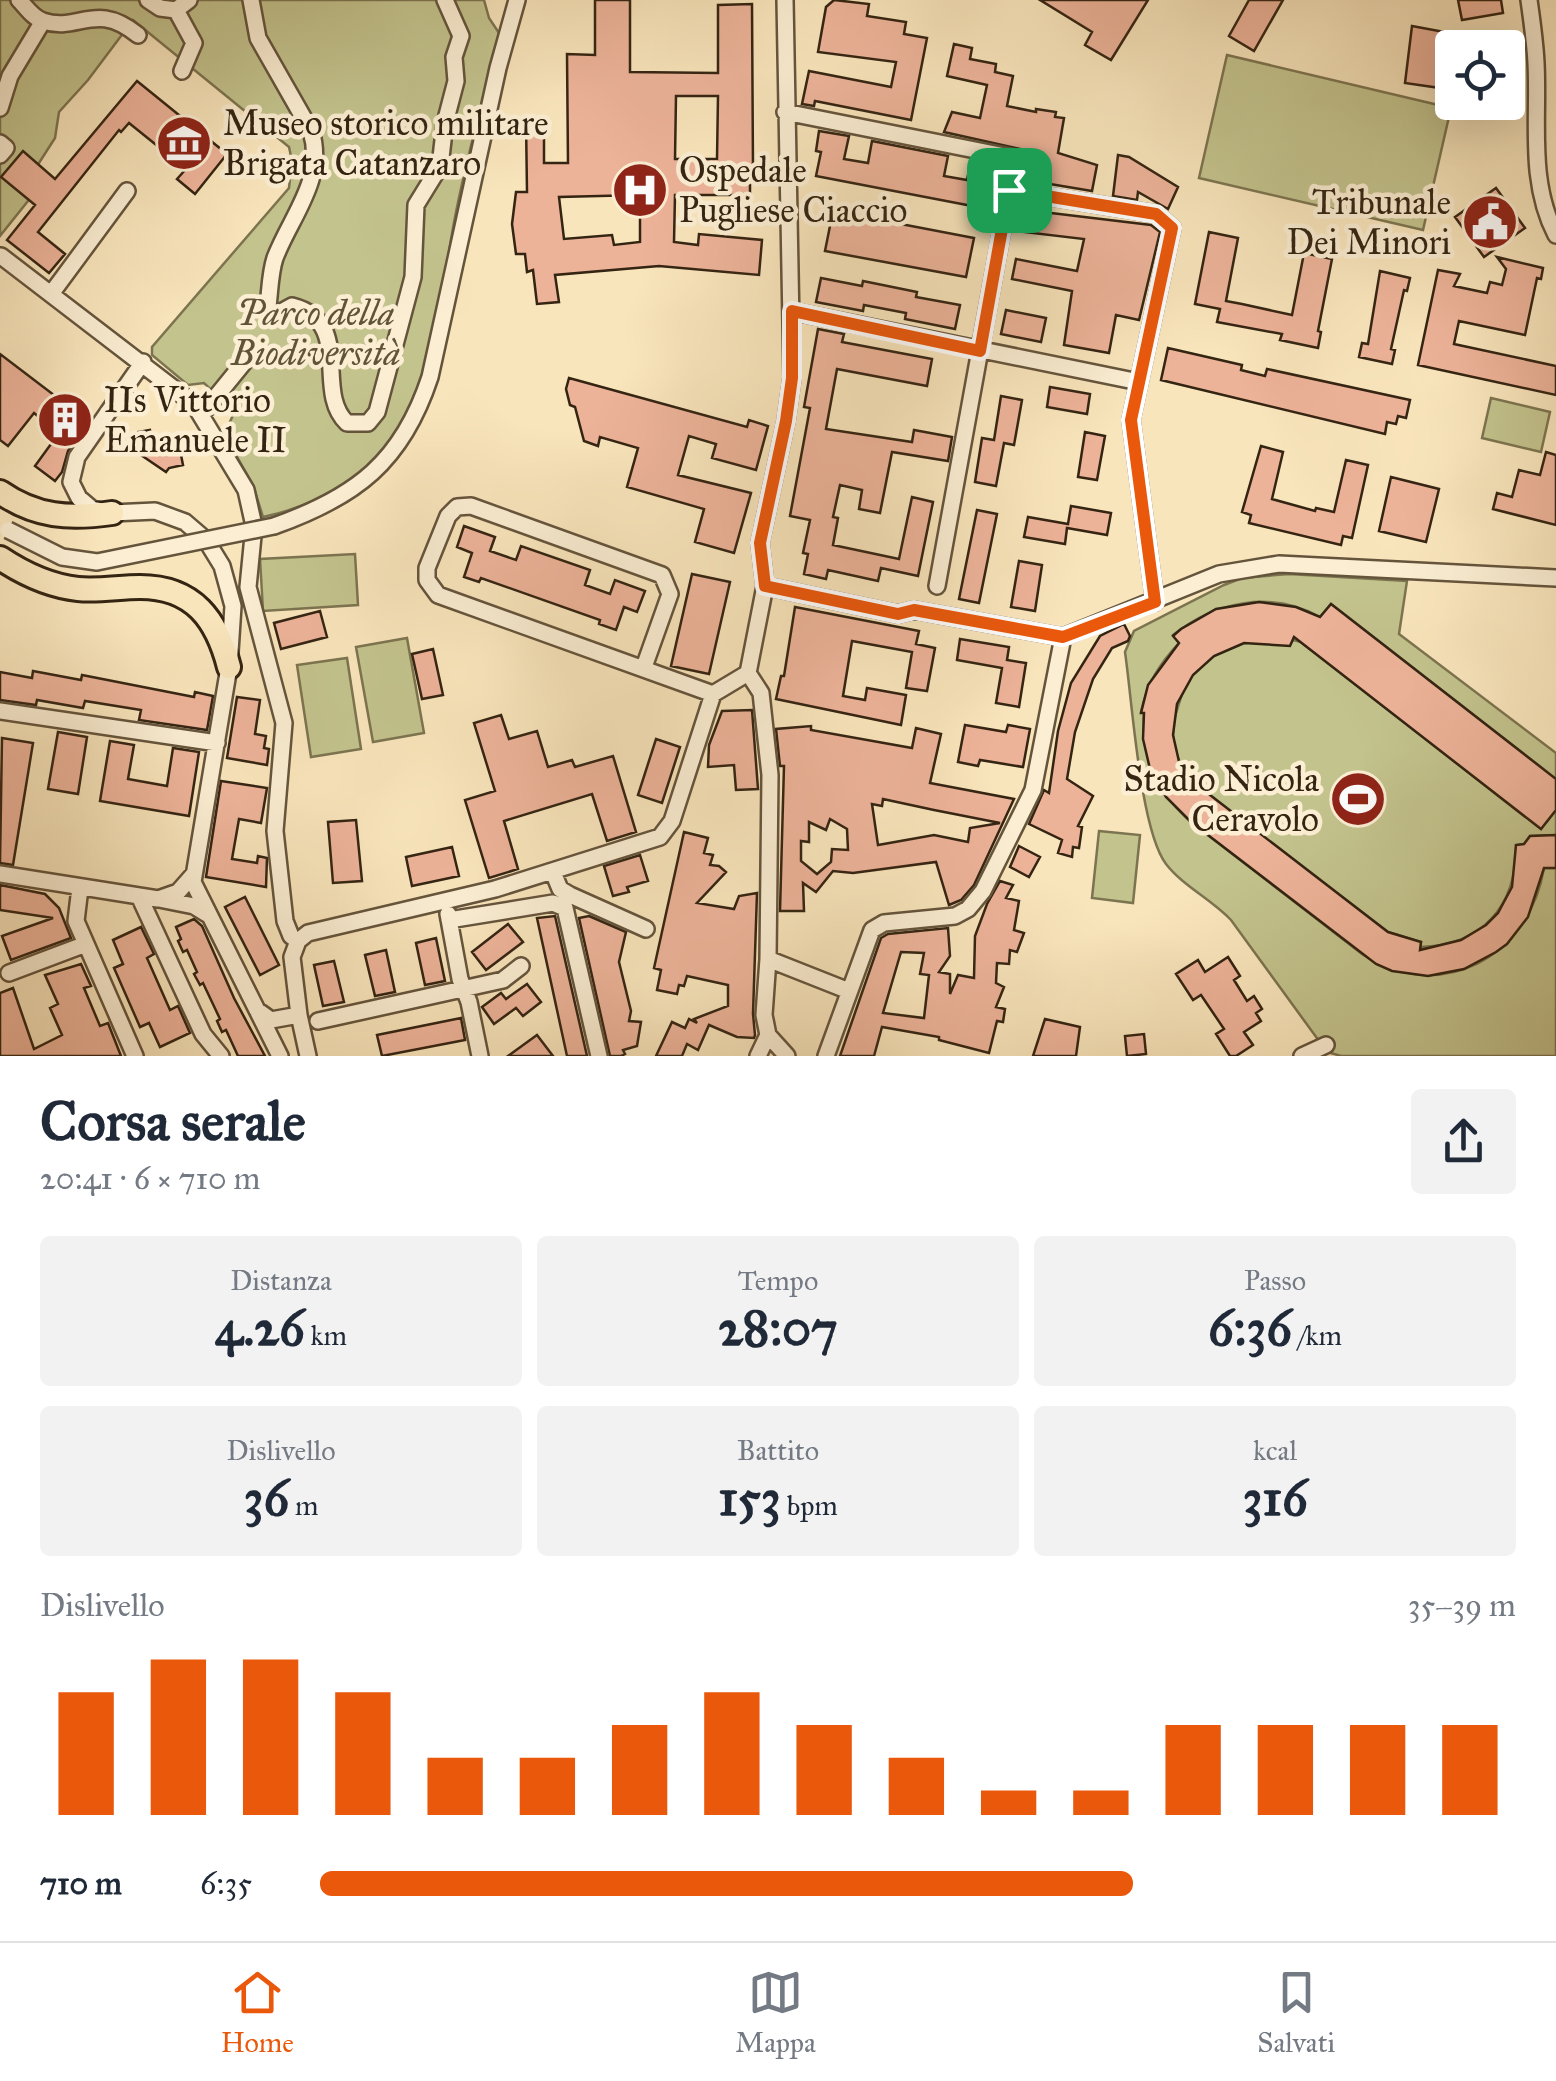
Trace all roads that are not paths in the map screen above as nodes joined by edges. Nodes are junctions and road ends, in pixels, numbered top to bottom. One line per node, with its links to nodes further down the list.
1 (19, 0): 9 (street)
2 (148, 0): 8 (street)
3 (251, 0): 4 (street)
4 (446, 0)
5 (518, 0): 29 (street, bridge)
6 (785, 0): 13 (street)
7 (1529, 0): 18 (street)
8 (182, 5): 11 (street)
9 (43, 21): 10 (street); 12 (street)
10 (138, 35)
11 (182, 71)
12 (0, 108)
13 (785, 112): 16 (street); 21 (street)
14 (0, 143): 15 (street)
15 (0, 156)
16 (1009, 190): 22 (street); 25 (street)
17 (127, 192): 20 (street)
18 (1556, 236)
19 (3, 262): 20 (street)
20 (51, 294): 24 (street)
21 (792, 311): 22 (street); 32 (street)
22 (980, 351): 25 (street); 33 (street)
23 (250, 356): 26 (street)
24 (143, 362): 26 (street); 28 (street)
25 (1139, 382): 34 (street)
26 (202, 414): 52 (street)
27 (0, 492): 28 (highway)
28 (112, 514): 36 (street)
29 (4, 527)
30 (0, 558): 36 (highway)
31 (1556, 578): 34 (street)
32 (765, 586): 35 (street); 38 (street)
33 (936, 586)
34 (1155, 602): 35 (street)
35 (1063, 637): 58 (street)
36 (230, 667): 41 (street)
37 (644, 667): 37 (street); 39 (street)
38 (748, 673): 39 (street); 54 (street)
39 (713, 694): 42 (street)
40 (0, 711): 41 (street)
41 (217, 744): 44 (street)
42 (553, 872): 48 (street); 51 (street)
43 (0, 874): 45 (street)
44 (193, 874): 47 (street); 49 (street)
45 (80, 888): 46 (street); 53 (street)
46 (138, 896): 47 (street); 66 (street)
47 (158, 899): 49 (street)
48 (444, 901): 50 (street); 52 (street)
49 (207, 914): 59 (street)
50 (449, 920): 57 (street); 70 (street)
51 (646, 930)
52 (298, 941): 60 (street)
53 (86, 944): 56 (street); 65 (street)
54 (768, 959): 58 (street); 62 (street)
55 (521, 966): 57 (street)
56 (9, 974)
57 (464, 989): 61 (street); 69 (street)
58 (849, 991): 64 (street)
59 (254, 1006): 60 (street); 67 (street)
60 (299, 1015): 68 (street)
61 (318, 1022)
62 (768, 1035): 71 (street); 72 (street)
63 (1326, 1046): 73 (street)
64 (826, 1055)
65 (135, 1056)
66 (221, 1056)
67 (280, 1056)
68 (308, 1056)
69 (480, 1056)
70 (599, 1056)
71 (758, 1056)
72 (787, 1056)
73 (1302, 1056)

